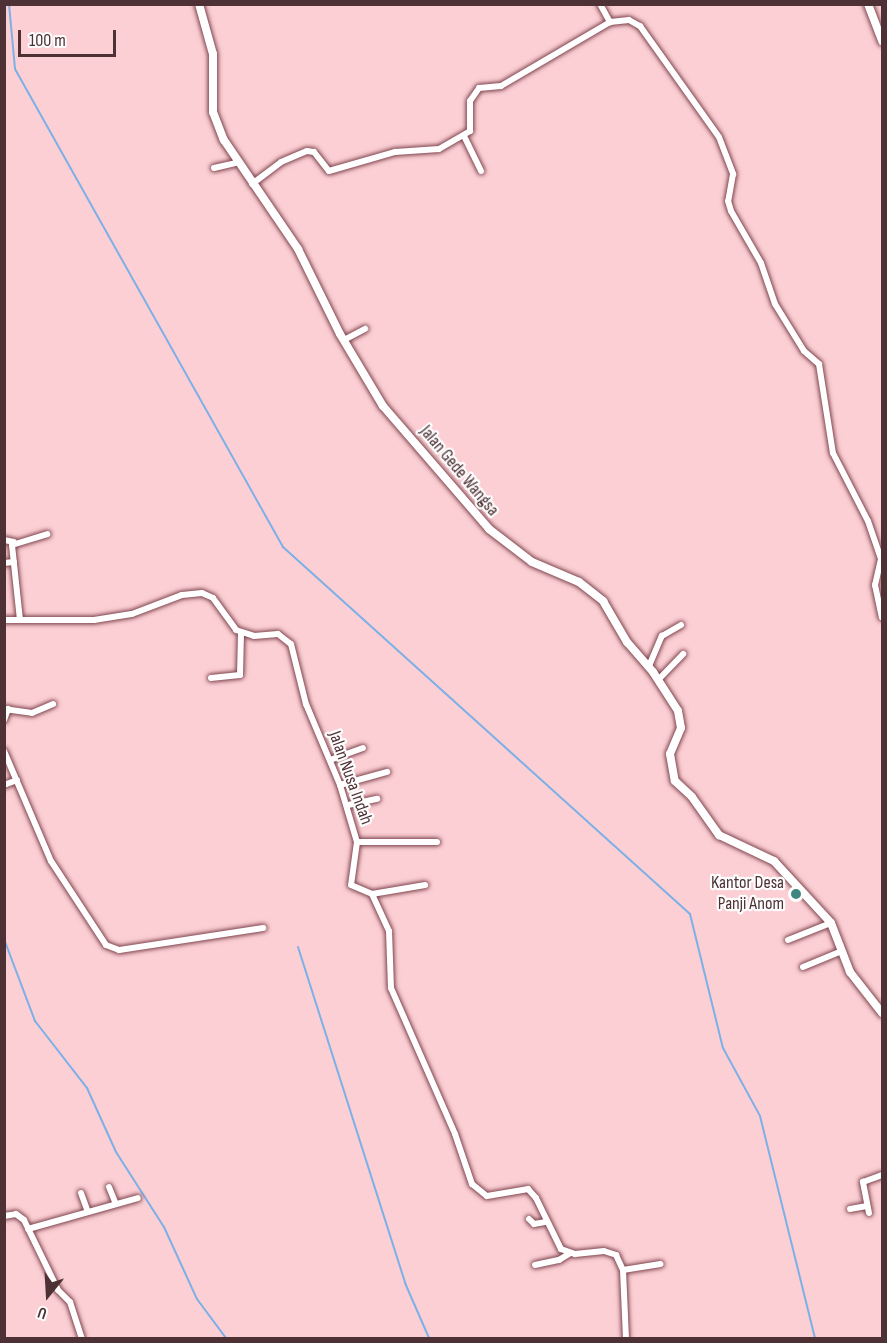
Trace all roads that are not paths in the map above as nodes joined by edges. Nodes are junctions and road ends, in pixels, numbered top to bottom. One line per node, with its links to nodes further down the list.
1 (199, 4): 7 (street, Jalan Gede Wangsa)
2 (600, 4): 4 (street)
3 (868, 4): 5 (street)
4 (610, 22): 6 (street); 18 (street)
5 (882, 41)
6 (464, 136): 9 (street); 10 (street)
7 (236, 163): 8 (street); 10 (street, Jalan Gede Wangsa)
8 (214, 168)
9 (481, 171)
10 (251, 184): 12 (street, Jalan Gede Wangsa)
11 (365, 329): 12 (street)
12 (344, 340): 24 (street, Jalan Gede Wangsa)
13 (47, 534): 15 (street)
14 (4, 540): 15 (street)
15 (14, 542): 16 (street)
16 (14, 562): 17 (street); 20 (street)
17 (4, 563)
18 (882, 617)
19 (4, 620): 20 (street)
20 (20, 620): 22 (street)
21 (681, 625): 24 (street)
22 (241, 633): 25 (street); 32 (street, Jalan Nusa Indah)
23 (683, 654): 26 (street)
24 (649, 666): 26 (street, Jalan Gede Wangsa)
25 (211, 678)
26 (658, 679): 43 (street, Jalan Gede Wangsa)
27 (53, 704): 28 (street)
28 (6, 709): 29 (street)
29 (4, 720)
30 (363, 748): 32 (street)
31 (4, 751): 34 (street)
32 (330, 760): 36 (street, Jalan Nusa Indah)
33 (387, 772): 36 (street)
34 (17, 780): 35 (street); 44 (street)
35 (4, 785)
36 (340, 785): 38 (street, Jalan Nusa Indah)
37 (377, 799): 38 (street)
38 (348, 805): 39 (street, Jalan Nusa Indah)
39 (357, 842): 40 (street); 42 (street, Jalan Nusa Indah)
40 (437, 842)
41 (424, 885): 42 (street)
42 (372, 894): 60 (street, Jalan Nusa Indah)
43 (831, 923): 45 (street); 46 (street, Jalan Gede Wangsa)
44 (263, 928)
45 (788, 940)
46 (842, 951): 47 (street); 48 (street, Jalan Gede Wangsa)
47 (804, 967)
48 (882, 1013)
49 (882, 1175): 54 (street)
50 (109, 1187): 53 (street)
51 (81, 1193): 56 (street)
52 (138, 1198): 53 (street)
53 (116, 1204): 56 (street)
54 (867, 1206): 55 (street); 57 (street)
55 (850, 1209)
56 (88, 1212): 61 (street)
57 (869, 1213)
58 (4, 1216): 61 (street)
59 (529, 1219): 60 (street)
60 (545, 1222): 62 (street, Jalan Nusa Indah)
61 (28, 1229): 66 (street)
62 (570, 1253): 64 (street); 65 (street)
63 (661, 1264): 65 (street)
64 (535, 1265)
65 (623, 1270): 67 (street)
66 (82, 1338)
67 (626, 1338)

